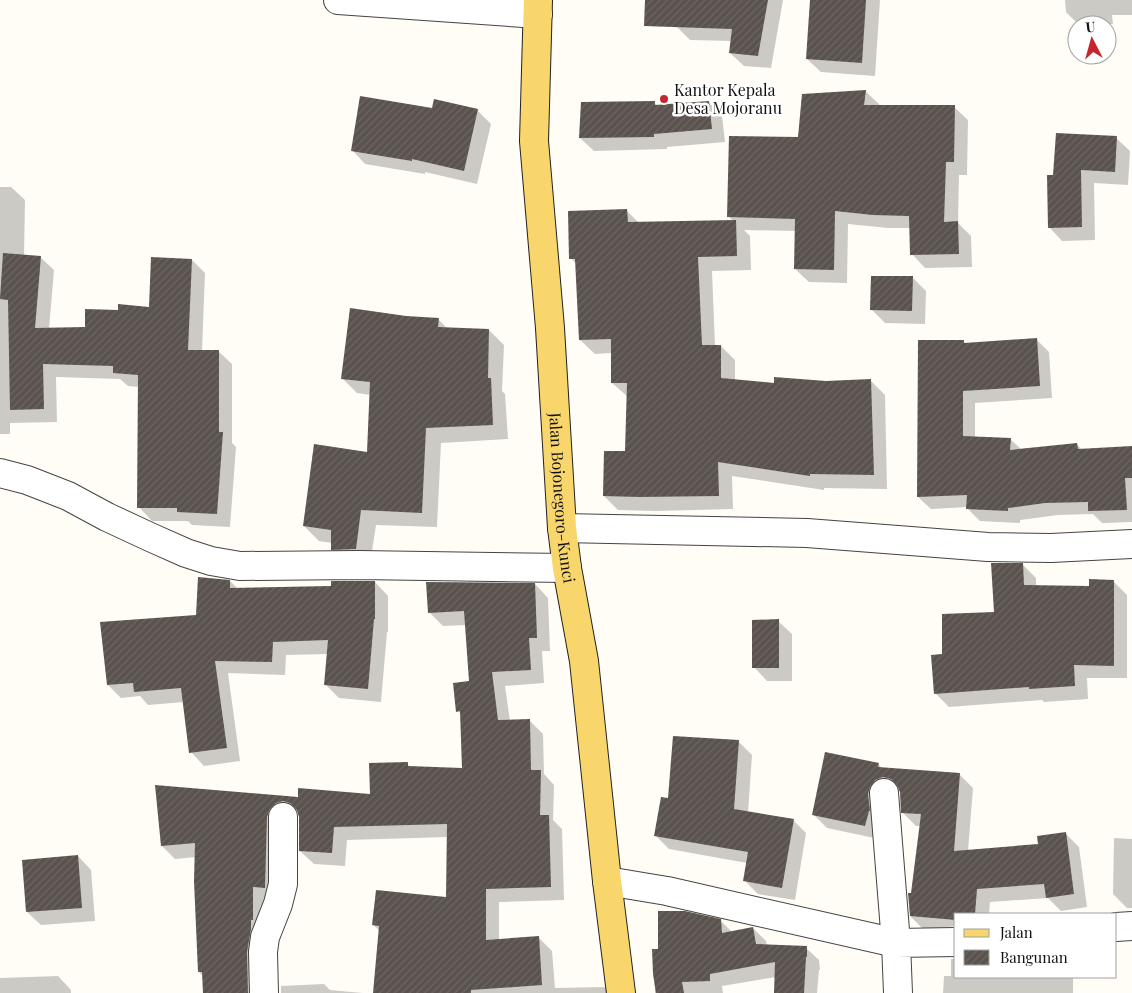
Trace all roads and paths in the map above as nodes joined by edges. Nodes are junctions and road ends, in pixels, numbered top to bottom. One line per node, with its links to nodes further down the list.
1 (338, 0): 2 (street)
2 (538, 7): 4 (main road, Jalan Bojonegoro-Kunci)
3 (0, 473): 6 (street)
4 (562, 528): 5 (street); 6 (main road, Jalan Bojonegoro-Kunci)
5 (1132, 544)
6 (567, 568): 9 (main road, Jalan Bojonegoro-Kunci)
7 (884, 793): 13 (street)
8 (283, 817): 14 (street)
9 (606, 881): 13 (street); 15 (main road, Jalan Bojonegoro-Kunci)
10 (1132, 926): 11 (street)
11 (1117, 928)
12 (954, 942): 13 (street)
13 (896, 943): 16 (street)
14 (264, 993)
15 (621, 993)
16 (898, 993)

